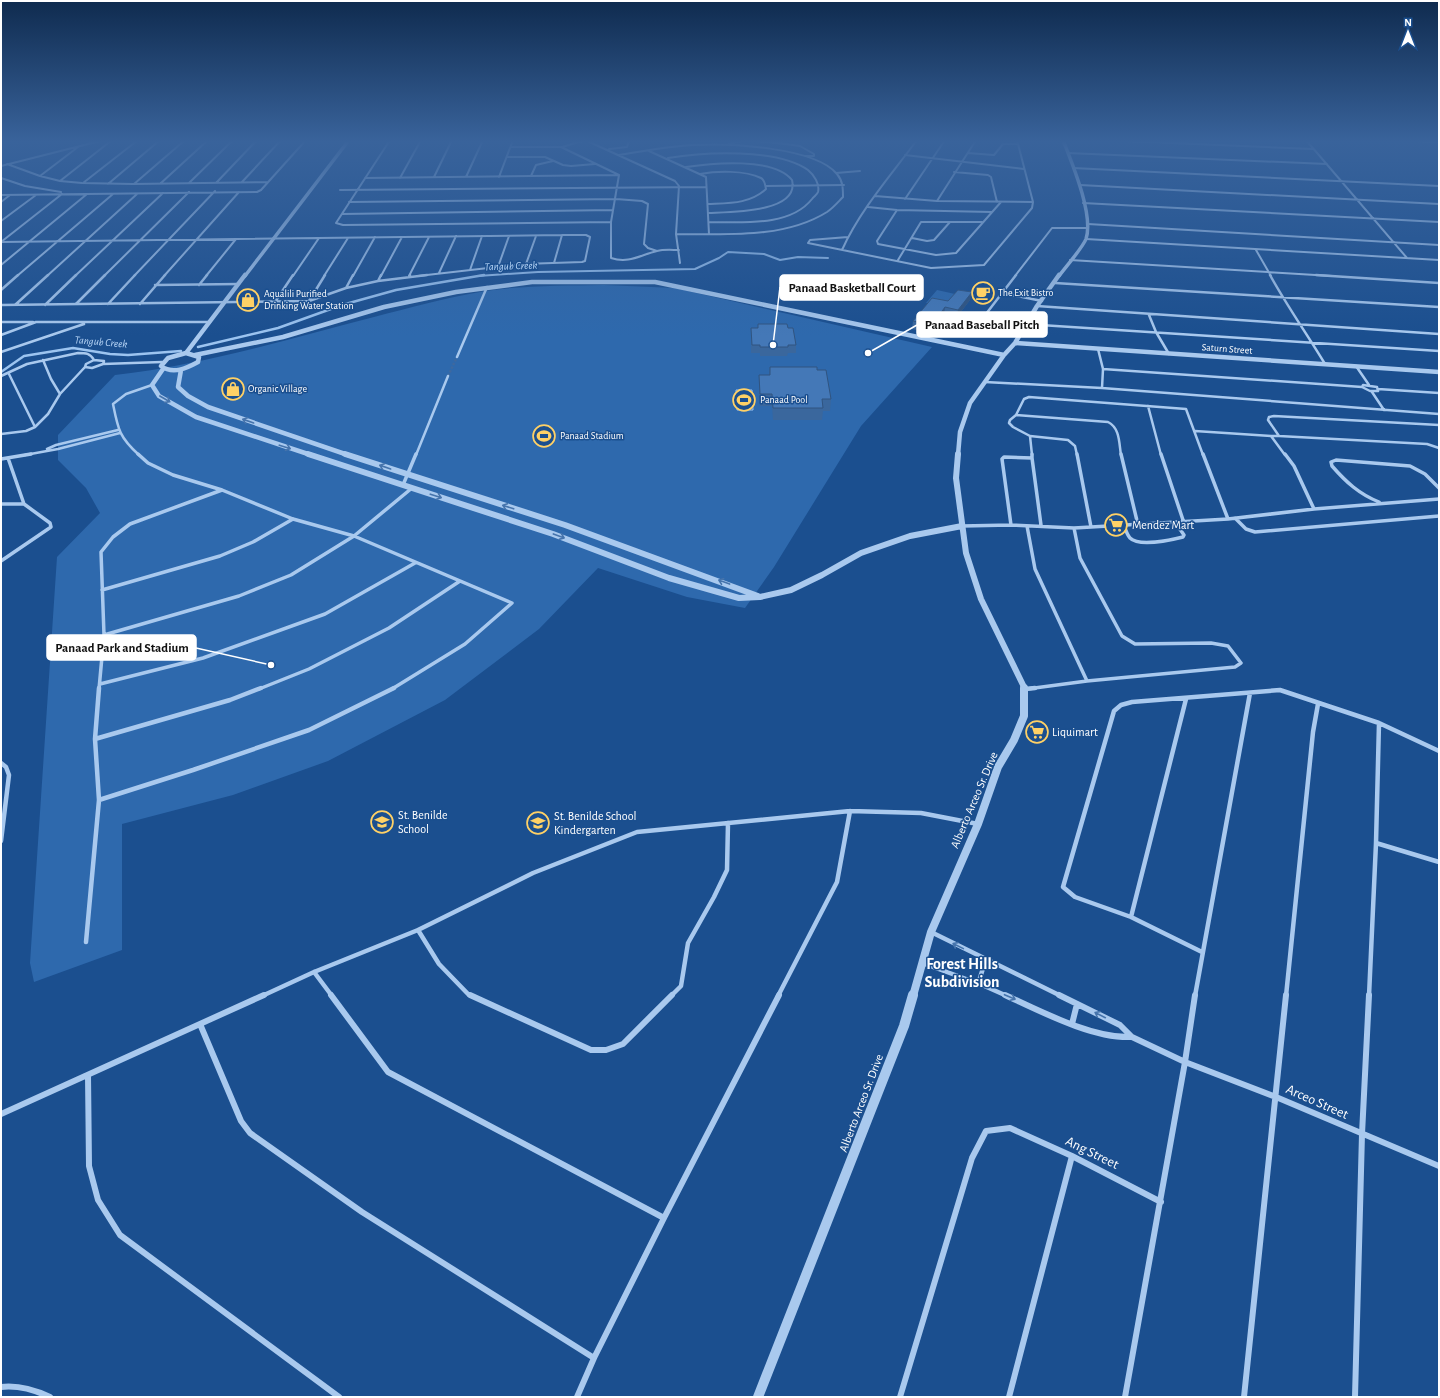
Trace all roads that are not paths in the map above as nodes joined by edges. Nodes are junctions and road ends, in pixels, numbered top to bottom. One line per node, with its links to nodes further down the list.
1 (23, 205): 31 (street)
2 (48, 205): 61 (street)
3 (73, 205): 61 (street)
4 (100, 205): 59 (street)
5 (124, 205): 60 (street)
6 (151, 205): 55 (street)
7 (175, 205): 56 (street)
8 (202, 205): 57 (street)
9 (227, 205): 58 (street)
10 (299, 205): 49 (street)
11 (347, 205): 29 (street)
12 (614, 205): 25 (street)
13 (648, 205): 68 (street)
14 (678, 205): 38 (street)
15 (708, 205): 28 (street)
16 (772, 205): 28 (street)
17 (808, 205): 33 (street)
18 (835, 205): 39 (street)
19 (998, 205): 27 (street)
20 (1032, 205): 70 (street)
21 (1083, 205): 37 (street, Alberto Arceo Sr. Drive)
22 (1126, 205): 30 (street)
23 (1362, 205): 30 (street)
24 (868, 207): 26 (street); 48 (street)
25 (613, 210): 29 (street); 32 (street)
26 (897, 210): 27 (street); 64 (street)
27 (992, 212): 35 (street)
28 (709, 213): 33 (street)
29 (342, 214): 32 (street)
30 (1372, 218): 36 (street); 62 (street)
31 (1, 222)
32 (611, 222): 68 (street)
33 (709, 222): 39 (street)
34 (950, 222): 35 (street); 52 (street); 52 (street)
35 (982, 222): 64 (street)
36 (1439, 222)
37 (1088, 226): 54 (street, Alberto Arceo Sr. Drive); 62 (street); 91 (street)
38 (676, 234): 39 (street); 65 (street)
39 (708, 234)
40 (562, 235): 44 (street); 73 (street); 73 (street)
41 (456, 236): 42 (street); 47 (street); 80 (street)
42 (482, 236): 43 (street); 78 (street)
43 (509, 236): 44 (street); 77 (street)
44 (536, 236): 75 (street)
45 (375, 237): 46 (street); 51 (street); 89 (street)
46 (402, 237): 47 (street); 82 (street)
47 (429, 237): 81 (street)
48 (848, 237): 66 (street); 66 (street)
49 (274, 238): 50 (street); 53 (street); 86 (street)
50 (319, 238): 51 (street); 94 (street)
51 (348, 238): 93 (street)
52 (912, 238): 64 (street)
53 (236, 239): 58 (street); 85 (street)
54 (1086, 239): 67 (street); 71 (street, Alberto Arceo Sr. Drive)
55 (113, 240): 56 (street); 60 (street); 102 (street)
56 (140, 240): 57 (street); 96 (street)
57 (168, 240): 58 (street); 97 (street)
58 (196, 240): 87 (street)
59 (58, 241): 60 (street); 61 (street); 90 (street)
60 (85, 241): 101 (street)
61 (29, 242): 76 (street)
62 (1394, 243): 63 (street); 69 (street)
63 (1439, 245)
64 (904, 249): 70 (street)
65 (679, 250): 68 (street); 74 (street)
66 (842, 250): 70 (street)
67 (1256, 250): 69 (street); 79 (street)
68 (657, 251)
69 (1407, 258): 72 (street)
70 (898, 260)
71 (1070, 260): 79 (street); 83 (street, Alberto Arceo Sr. Drive)
72 (1439, 260)
73 (554, 263): 75 (street)
74 (680, 263)
75 (526, 264): 77 (street)
76 (1, 265)
77 (498, 267): 78 (street)
78 (470, 270): 80 (street)
79 (1269, 272): 84 (street); 92 (street)
80 (439, 274): 81 (street)
81 (409, 277): 82 (street)
82 (378, 281): 89 (street)
83 (1055, 283): 92 (street); 99 (street, Alberto Arceo Sr. Drive)
84 (1439, 283)
85 (199, 284): 86 (street); 87 (street)
86 (240, 284): 95 (street)
87 (155, 285): 98 (street)
88 (487, 287): 122 (street); 123 (street); 124 (street)
89 (346, 288): 93 (street)
90 (1, 290)
91 (1002, 293): 99 (street); 112 (street)
92 (1282, 297): 103 (street); 110 (street)
93 (309, 301): 94 (street)
94 (275, 302): 95 (street)
95 (226, 303): 98 (street); 108 (street)
96 (76, 304): 97 (street); 102 (street)
97 (108, 304): 98 (street)
98 (140, 304)
99 (1039, 304): 104 (street); 109 (street, Alberto Arceo Sr. Drive)
100 (1, 305): 101 (street)
101 (15, 305): 102 (street)
102 (46, 305)
103 (1439, 308)
104 (1149, 315): 110 (street); 111 (street)
105 (1, 322): 106 (street)
106 (36, 322): 107 (street); 114 (street)
107 (88, 322): 108 (street); 119 (street)
108 (210, 322): 120 (street)
109 (1025, 324): 111 (street); 112 (street, Alberto Arceo Sr. Drive)
110 (1301, 324): 113 (street); 116 (street)
111 (1156, 332): 116 (street); 121 (street)
112 (1020, 334): 115 (street, Alberto Arceo Sr. Drive)
113 (1439, 334)
114 (1, 335)
115 (1014, 343): 117 (street, Saturn Street); 123 (street, Alberto Arceo Sr. Drive)
116 (1313, 343): 118 (street); 129 (street)
117 (1098, 349): 121 (street, Saturn Street); 133 (street)
118 (1439, 351)
119 (1, 352)
120 (186, 353): 122 (street); 127 (street)
121 (1169, 354): 129 (street, Saturn Street)
122 (195, 355): 134 (street)
123 (1004, 355): 139 (street, Alberto Arceo Sr. Drive)
124 (457, 357)
125 (43, 360): 126 (street); 136 (street); 147 (street)
126 (94, 360): 128 (street); 131 (street)
127 (162, 362): 128 (street); 132 (street)
128 (103, 364): 131 (street)
129 (1325, 364): 130 (street, Saturn Street)
130 (1356, 366): 135 (street, Saturn Street); 140 (street)
131 (85, 367): 147 (street)
132 (163, 369): 134 (street); 141 (street)
133 (1103, 369): 142 (street); 143 (street)
134 (181, 370): 166 (street, one-way to 134)
135 (1439, 372)
136 (9, 374): 137 (street); 153 (street)
137 (1, 376)
138 (448, 376): 166 (street)
139 (985, 382): 143 (street); 185 (street, Alberto Arceo Sr. Drive)
140 (1369, 384): 142 (street); 144 (street)
141 (152, 385): 154 (street); 167 (street, one-way to 167)
142 (1362, 387): 145 (street)
143 (1102, 388): 149 (street)
144 (1378, 389): 145 (street); 146 (street)
145 (1372, 392): 149 (street)
146 (1439, 393)
147 (60, 394): 153 (street)
148 (1148, 406): 151 (street); 155 (street); 181 (street)
149 (1384, 410): 150 (street)
150 (1439, 414)
151 (1016, 415): 158 (street); 184 (street)
152 (1439, 425): 160 (street)
153 (35, 427): 157 (street)
154 (118, 430): 156 (street); 162 (street)
155 (1195, 431): 159 (street); 179 (street)
156 (120, 433): 162 (street); 170 (street)
157 (1, 434)
158 (1030, 436): 164 (street); 188 (street)
159 (1271, 436): 160 (street); 175 (street)
160 (1279, 436): 161 (street)
161 (1439, 448)
162 (42, 451): 163 (street)
163 (8, 458): 165 (street); 174 (street)
164 (1032, 458): 182 (street); 183 (street)
165 (1, 459)
166 (408, 475): 167 (street); 196 (street, one-way to 166)
167 (403, 485): 168 (street)
168 (412, 488): 190 (street); 196 (street, one-way to 196)
169 (1439, 488): 172 (street)
170 (222, 490): 178 (street); 195 (street)
171 (1439, 499): 172 (street)
172 (1382, 502): 175 (street)
173 (1, 504): 174 (street)
174 (24, 504): 191 (street)
175 (1314, 509): 177 (street)
176 (1439, 516): 177 (street)
177 (1235, 518): 179 (street)
178 (294, 519): 190 (street); 195 (street)
179 (1228, 519): 181 (street)
180 (1175, 522): 181 (street); 184 (street); 187 (street)
181 (1184, 523)
182 (1011, 525): 185 (street); 186 (street)
183 (1041, 525): 186 (street); 189 (street)
184 (1138, 525): 187 (street)
185 (962, 526): 196 (street); 200 (street, Alberto Arceo Sr. Drive)
186 (1027, 526): 198 (street)
187 (1124, 526): 188 (street)
188 (1091, 527): 189 (street)
189 (1074, 528): 198 (street)
190 (354, 536): 193 (street); 197 (street)
191 (3, 557): 192 (street)
192 (1, 561)
193 (415, 563): 194 (street); 199 (street)
194 (460, 581): 205 (street); 208 (street)
195 (102, 590): 197 (street)
196 (760, 597)
197 (104, 635): 199 (street)
198 (1087, 681): 200 (street)
199 (100, 684): 205 (street)
200 (1025, 689): 211 (street, Alberto Arceo Sr. Drive)
201 (1250, 693): 202 (street); 203 (street); 219 (street)
202 (1186, 698): 215 (street); 215 (street)
203 (1318, 704): 204 (street); 230 (street)
204 (1379, 723): 206 (street); 213 (street)
205 (95, 739): 208 (street)
206 (1439, 751)
207 (1, 762): 212 (street)
208 (99, 800): 218 (street)
209 (850, 811): 210 (street); 211 (street); 236 (street)
210 (728, 823): 216 (street); 216 (street)
211 (978, 824): 217 (street, Alberto Arceo Sr. Drive)
212 (1, 841)
213 (1376, 843): 214 (street); 232 (street)
214 (1439, 862)
215 (1131, 917): 219 (street)
216 (418, 930): 222 (street)
217 (931, 932): 220 (street, one-way to 217); 221 (street, Alberto Arceo Sr. Drive)
218 (86, 942)
219 (1202, 952): 228 (street)
220 (986, 959): 223 (street); 224 (street)
221 (921, 963): 223 (street); 242 (street, Alberto Arceo Sr. Drive)
222 (314, 972): 225 (street); 236 (street)
223 (978, 984): 226 (street, one-way to 226)
224 (1077, 1004): 226 (street); 227 (street, one-way to 224)
225 (200, 1024): 229 (street); 237 (street)
226 (1072, 1024): 227 (street)
227 (1132, 1037): 228 (street, Arceo Street)
228 (1185, 1062): 230 (street, Arceo Street); 235 (street)
229 (88, 1075): 231 (street); 240 (street)
230 (1276, 1097): 232 (street, Arceo Street); 246 (street)
231 (1, 1114)
232 (1362, 1134): 234 (street, Arceo Street); 247 (street)
233 (1072, 1156): 235 (street, Ang Street); 243 (street, Ang Street); 244 (street)
234 (1439, 1166)
235 (1161, 1202): 245 (street)
236 (664, 1218): 237 (street)
237 (594, 1358): 241 (street)
238 (1, 1387): 239 (street)
239 (50, 1397)
240 (339, 1397)
241 (577, 1397)
242 (758, 1397)
243 (900, 1397)
244 (1009, 1397)
245 (1125, 1397)
246 (1244, 1397)
247 (1355, 1397)

